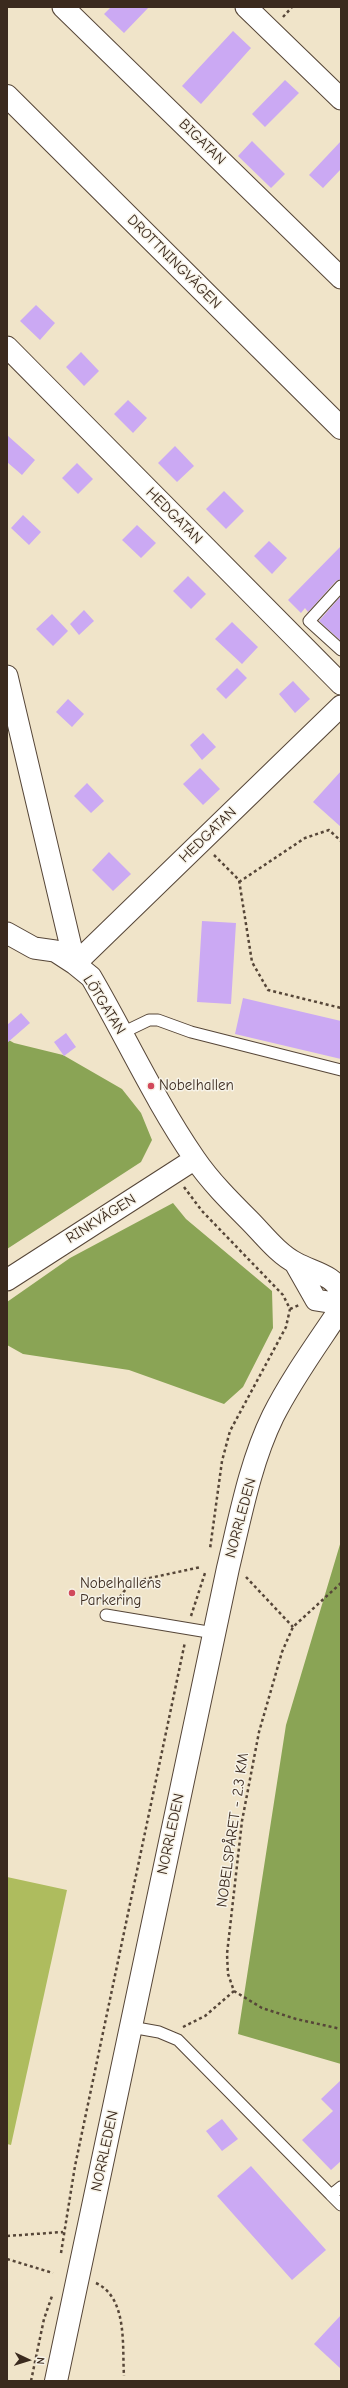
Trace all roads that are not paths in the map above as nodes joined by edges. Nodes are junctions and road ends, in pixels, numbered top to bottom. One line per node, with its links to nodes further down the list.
1 (63, 7): 5 (street, BIGATAN)
2 (246, 7): 4 (street)
3 (7, 96): 7 (street, DROTTNINGVÄGEN)
4 (341, 99)
5 (341, 278)
6 (7, 347): 11 (street, HEDGATAN)
7 (341, 428)
8 (341, 586): 9 (lane)
9 (341, 650)
10 (7, 676): 14 (street, LÖTGATAN)
11 (341, 684)
12 (341, 706): 14 (street, HEDGATAN)
13 (7, 933): 14 (street)
14 (75, 964): 15 (street, LÖTGATAN)
15 (122, 1033): 16 (lane); 17 (street, LÖTGATAN)
16 (341, 1070)
17 (195, 1159): 18 (street, LÖTGATAN); 19 (street, RINKVÄGEN)
18 (295, 1263): 20 (street, LÖTGATAN); 21 (street, LÖTGATAN)
19 (7, 1280)
20 (341, 1294)
21 (341, 1304)
22 (341, 1308): 24 (street, NORRLEDEN)
23 (106, 1615): 24 (lane)
24 (214, 1633): 25 (street, NORRLEDEN)
25 (131, 2027): 27 (lane); 29 (street, NORRLEDEN)
26 (341, 2187): 27 (lane)
27 (331, 2195): 28 (lane)
28 (341, 2205)
29 (56, 2381)

